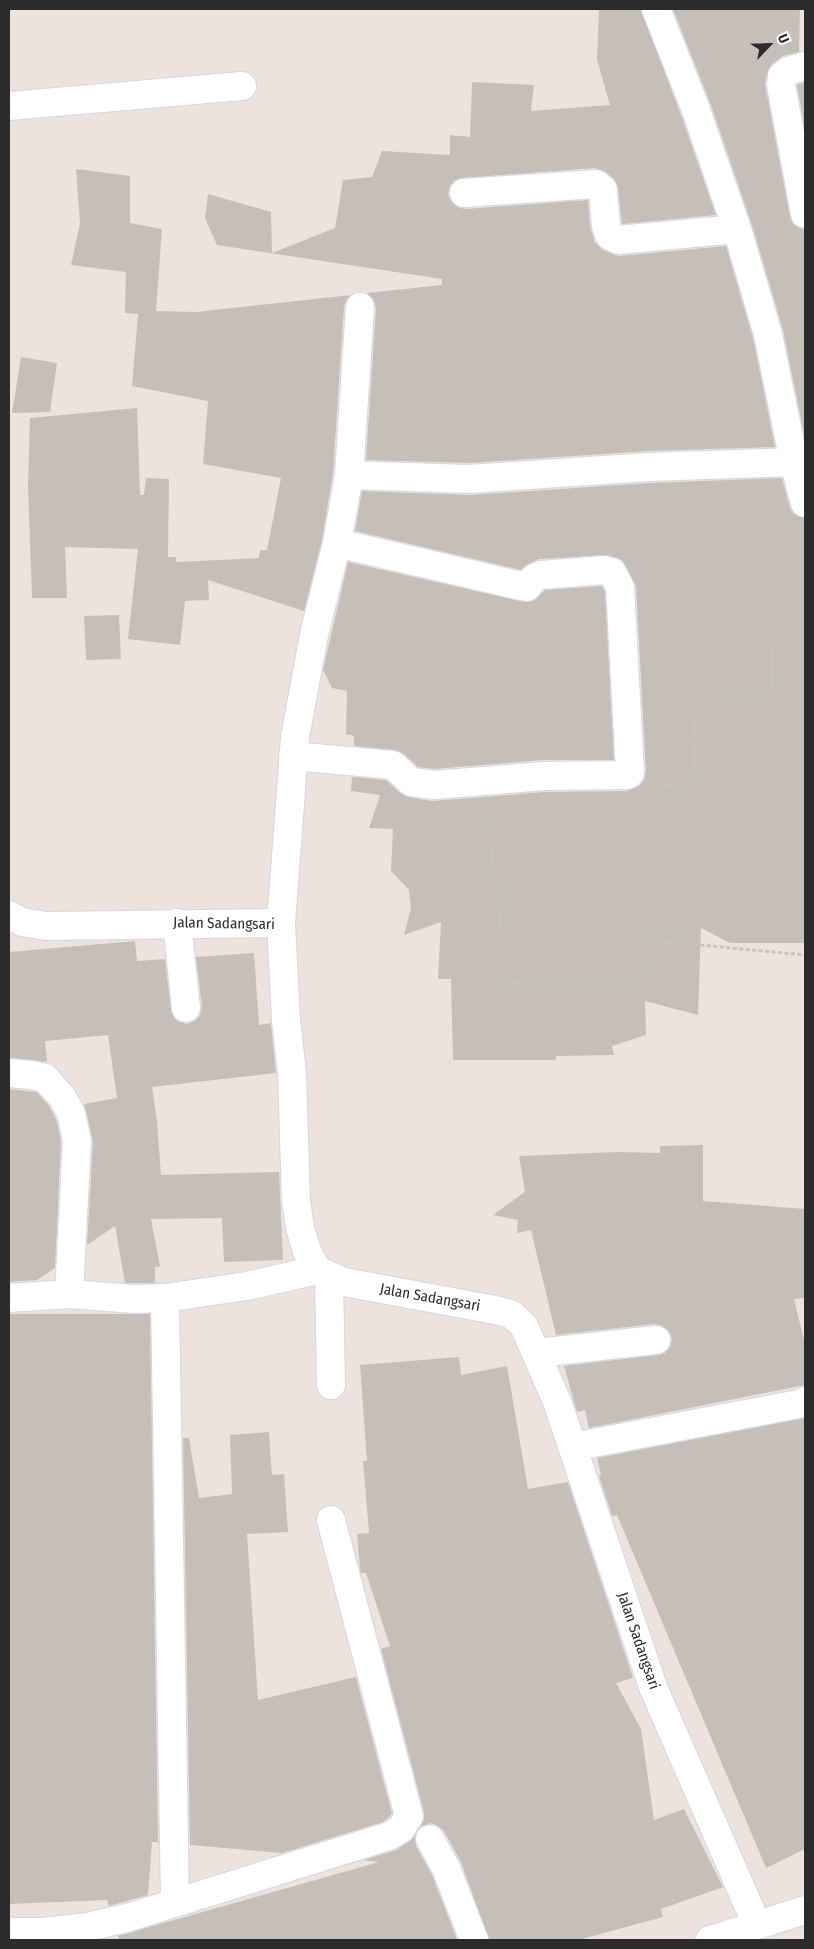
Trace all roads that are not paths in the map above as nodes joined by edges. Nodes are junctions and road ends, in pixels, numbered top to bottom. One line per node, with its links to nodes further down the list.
1 (656, 9): 7 (street)
2 (805, 66): 6 (street)
3 (242, 86): 4 (street)
4 (9, 106)
5 (464, 193): 7 (street)
6 (805, 214)
7 (737, 229): 9 (street)
8 (360, 307): 10 (street)
9 (794, 462): 10 (street); 11 (street)
10 (349, 475): 12 (street)
11 (805, 502)
12 (337, 543): 13 (street); 13 (street)
13 (293, 756): 16 (street)
14 (9, 915): 15 (street, Jalan Sadangsari)
15 (177, 922): 16 (street, Jalan Sadangsari); 17 (street)
16 (281, 922): 19 (street, Jalan Sadangsari)
17 (186, 1008)
18 (9, 1074): 20 (street)
19 (323, 1273): 22 (street); 24 (street, Jalan Sadangsari); 25 (street)
20 (69, 1294): 21 (street); 22 (street)
21 (9, 1298)
22 (165, 1298): 30 (street)
23 (656, 1340): 24 (street)
24 (537, 1353): 27 (street, Jalan Sadangsari)
25 (331, 1385)
26 (805, 1401): 27 (street)
27 (572, 1447): 32 (street, Jalan Sadangsari)
28 (331, 1520): 30 (street)
29 (430, 1839): 34 (street)
30 (175, 1902): 33 (street)
31 (805, 1910): 32 (street)
32 (757, 1925): 35 (street)
33 (9, 1932)
34 (474, 1940)
35 (710, 1940)

